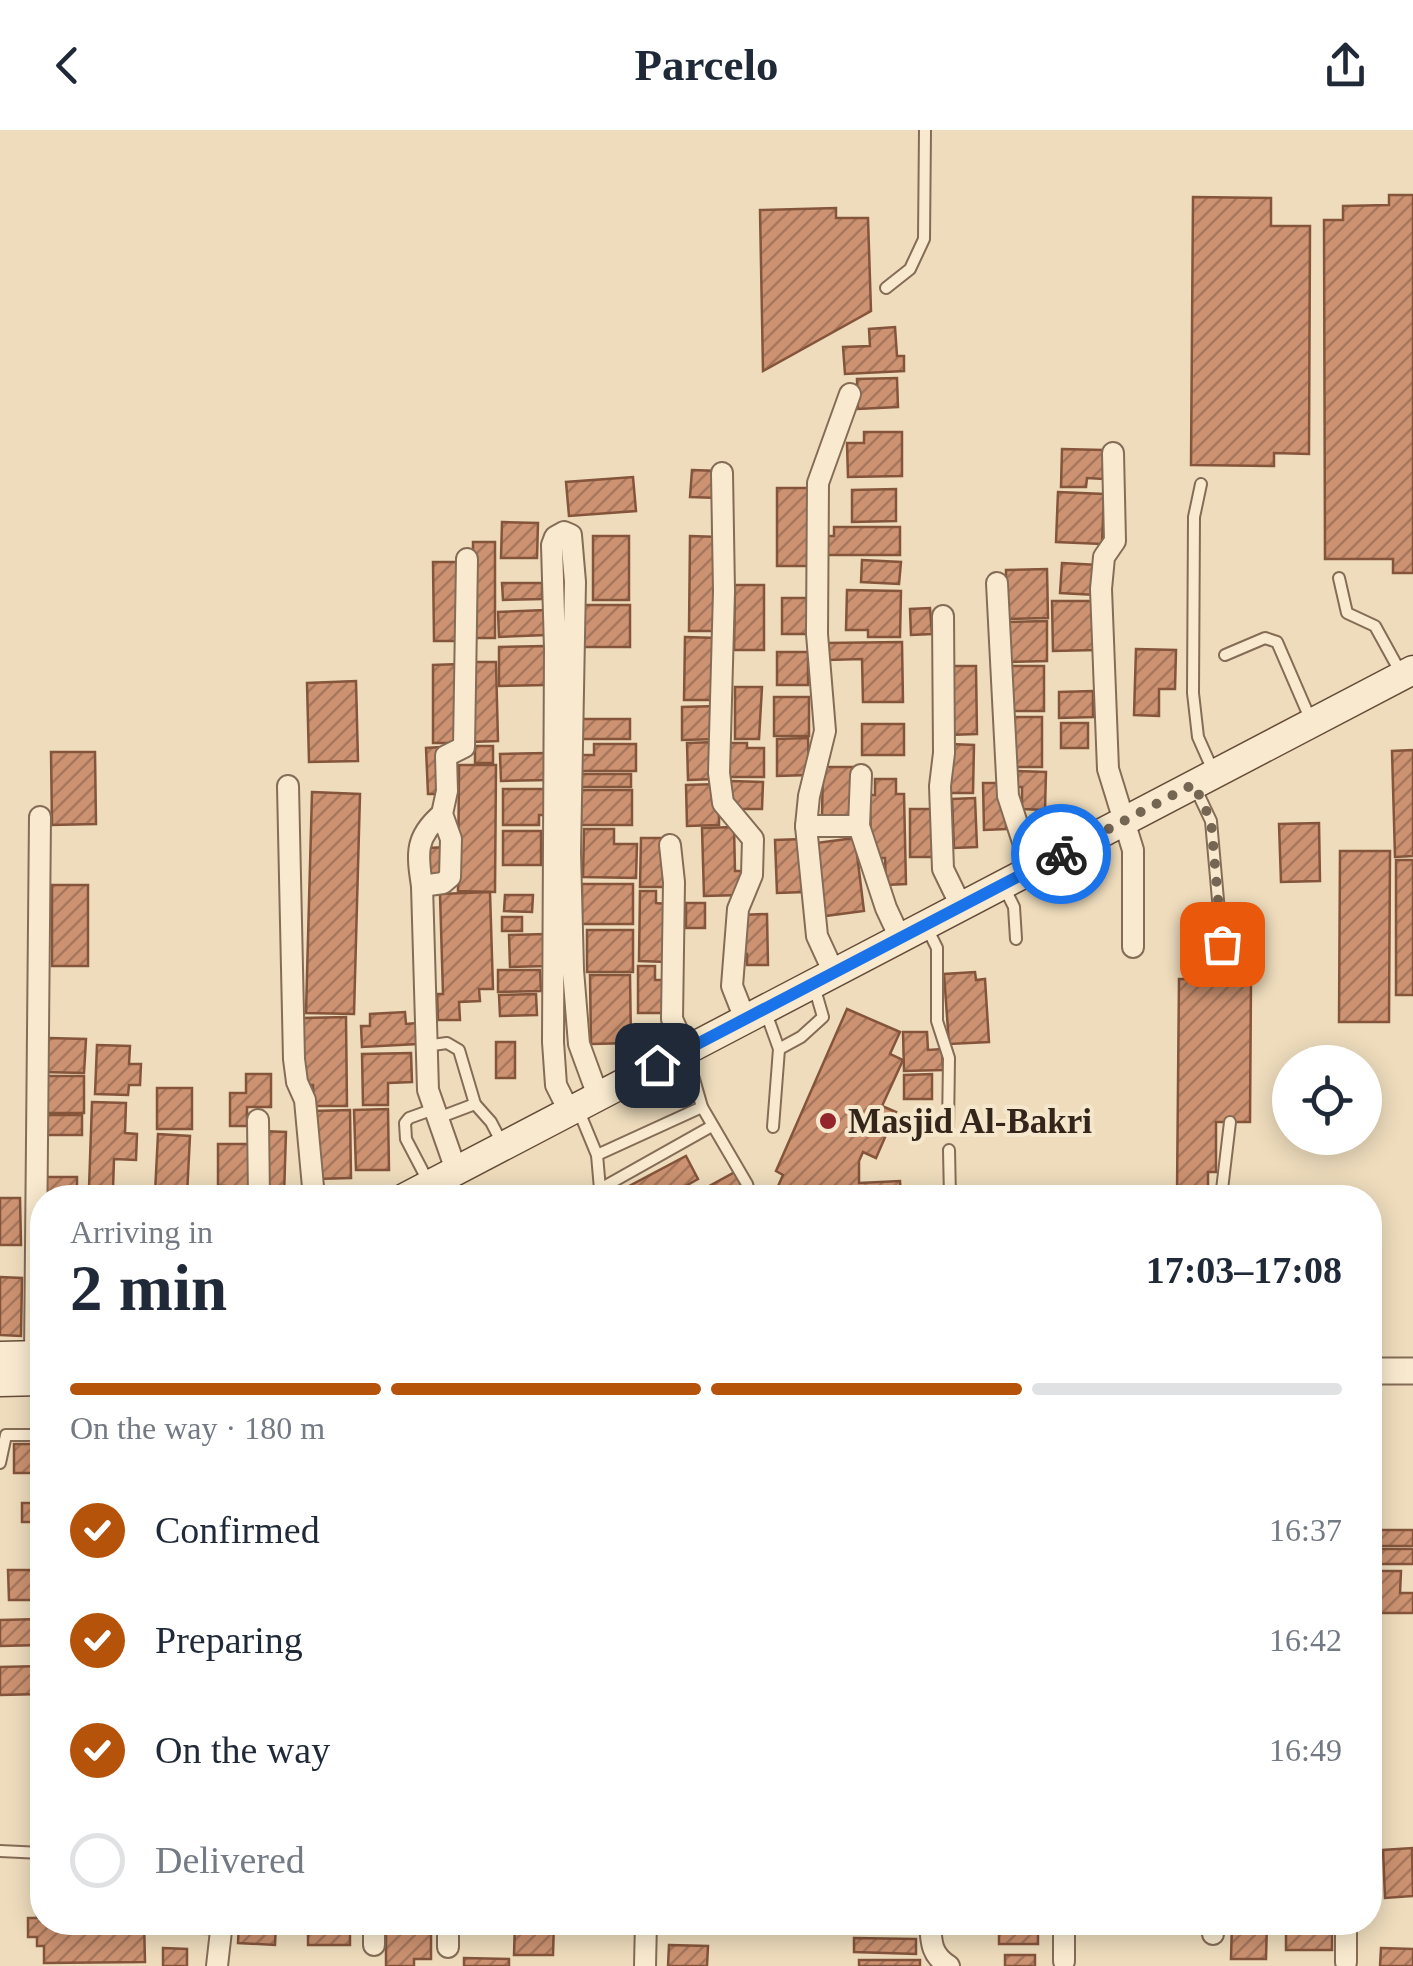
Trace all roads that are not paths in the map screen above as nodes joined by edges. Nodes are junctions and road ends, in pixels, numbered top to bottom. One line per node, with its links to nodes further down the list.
1 (925, 130): 2 (lane)
2 (886, 288)
3 (850, 394): 20 (street)
4 (1113, 454): 19 (street)
5 (722, 473): 32 (street)
6 (1201, 484): 15 (lane)
7 (466, 558): 17 (street)
8 (1339, 578): 12 (lane)
9 (997, 583): 23 (street)
10 (943, 616): 26 (street)
11 (1225, 655): 13 (lane)
12 (1408, 673): 13 (main road)
13 (1312, 723): 15 (main road)
14 (860, 774): 21 (street)
15 (1204, 779): 19 (main road); 31 (lane)
16 (288, 786): 52 (street)
17 (442, 814): 25 (street); 25 (street)
18 (40, 816): 50 (street)
19 (1125, 820): 23 (main road); 29 (street)
20 (806, 826): 21 (street); 30 (street)
21 (859, 826): 27 (street)
22 (670, 845): 35 (street)
23 (1036, 867): 24 (main road)
24 (1003, 884): 26 (main road); 28 (lane)
25 (422, 886): 33 (street)
26 (961, 906): 27 (main road)
27 (913, 931): 30 (main road); 44 (lane)
28 (1016, 939)
29 (1133, 947)
30 (823, 978): 32 (main road); 34 (lane)
31 (1225, 979)
32 (755, 1014): 34 (lane); 35 (main road)
33 (425, 1046): 36 (lane); 39 (street)
34 (778, 1049): 43 (lane)
35 (686, 1050): 37 (main road); 38 (lane)
36 (475, 1104): 39 (lane); 45 (lane)
37 (581, 1105): 37 (street); 45 (main road); 47 (lane)
38 (702, 1107): 42 (lane); 47 (lane)
39 (436, 1114): 48 (street); 49 (lane)
40 (258, 1120): 51 (street)
41 (1230, 1122): 57 (lane)
42 (712, 1126): 54 (lane); 55 (lane)
43 (772, 1127)
44 (948, 1129)
45 (504, 1146): 48 (main road)
46 (949, 1150): 56 (lane)
47 (597, 1155): 53 (lane)
48 (456, 1170): 49 (main road)
49 (429, 1184)
50 (34, 1185)
51 (259, 1185)
52 (313, 1185)
53 (602, 1185)
54 (616, 1185)
55 (747, 1185)
56 (950, 1185)
57 (1223, 1185)
58 (0, 1358): 59 (main road)
59 (30, 1362)
60 (30, 1368): 63 (main road)
61 (1413, 1370): 62 (street)
62 (1382, 1371)
63 (0, 1382)
64 (30, 1435): 65 (lane)
65 (0, 1464)
66 (0, 1852): 67 (lane)
67 (30, 1853)
68 (221, 1935): 79 (street)
69 (374, 1935): 75 (street)
70 (448, 1935): 76 (street)
71 (646, 1935): 80 (street)
72 (931, 1935): 81 (street)
73 (1064, 1935): 77 (street)
74 (1346, 1935): 78 (street)
75 (374, 1945)
76 (448, 1947)
77 (1064, 1962)
78 (1346, 1962)
79 (218, 1966)
80 (645, 1966)
81 (948, 1966)

